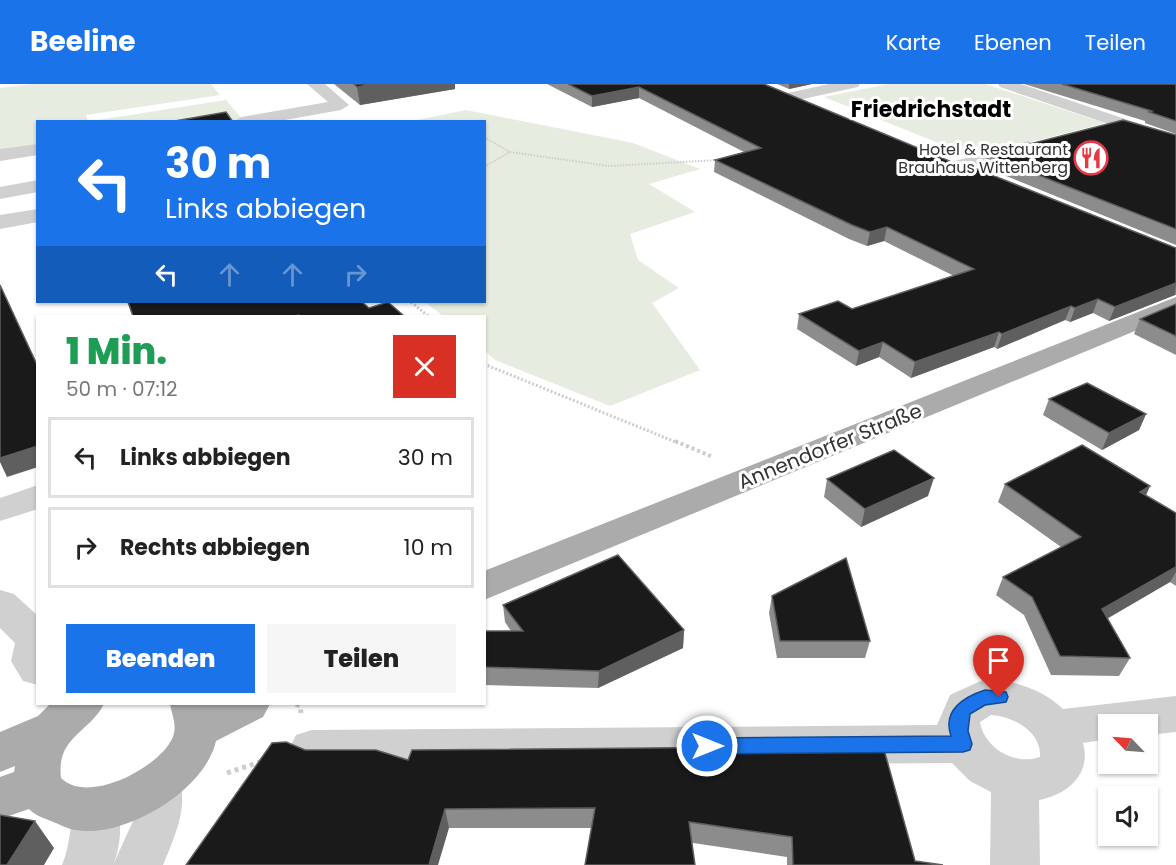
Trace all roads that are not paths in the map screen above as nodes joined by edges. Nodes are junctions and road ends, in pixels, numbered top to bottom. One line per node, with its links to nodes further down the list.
1 (315, 84): 7 (street)
2 (852, 84): 6 (street)
3 (1006, 84): 5 (street)
4 (1059, 86): 5 (street)
5 (1027, 91): 8 (street)
6 (820, 109)
7 (253, 120)
8 (1120, 123): 9 (street); 10 (street)
9 (1086, 132)
10 (1176, 142)
11 (1041, 144): 15 (street)
12 (36, 149): 13 (street)
13 (0, 155)
14 (939, 158): 15 (street)
15 (966, 164): 16 (street)
16 (991, 179)
17 (36, 186): 18 (street)
18 (0, 193)
19 (36, 215): 20 (street)
20 (0, 222)
21 (1176, 306): 24 (main road, Annendorfer Straße)
22 (36, 497): 23 (street)
23 (0, 510)
24 (486, 585)
25 (0, 604): 26 (street)
26 (36, 649)
27 (244, 705): 30 (main road)
28 (64, 713): 34 (main road); 37 (main road)
29 (1176, 715): 31 (street)
30 (194, 717): 36 (main road)
31 (1055, 729): 32 (street); 35 (street)
32 (963, 744): 33 (street); 35 (street)
33 (312, 749)
34 (0, 752)
35 (1015, 780): 41 (street)
36 (159, 784): 38 (main road); 40 (street)
37 (20, 792): 38 (main road)
38 (96, 810): 39 (street)
39 (87, 865)
40 (138, 865)
41 (1015, 865)

